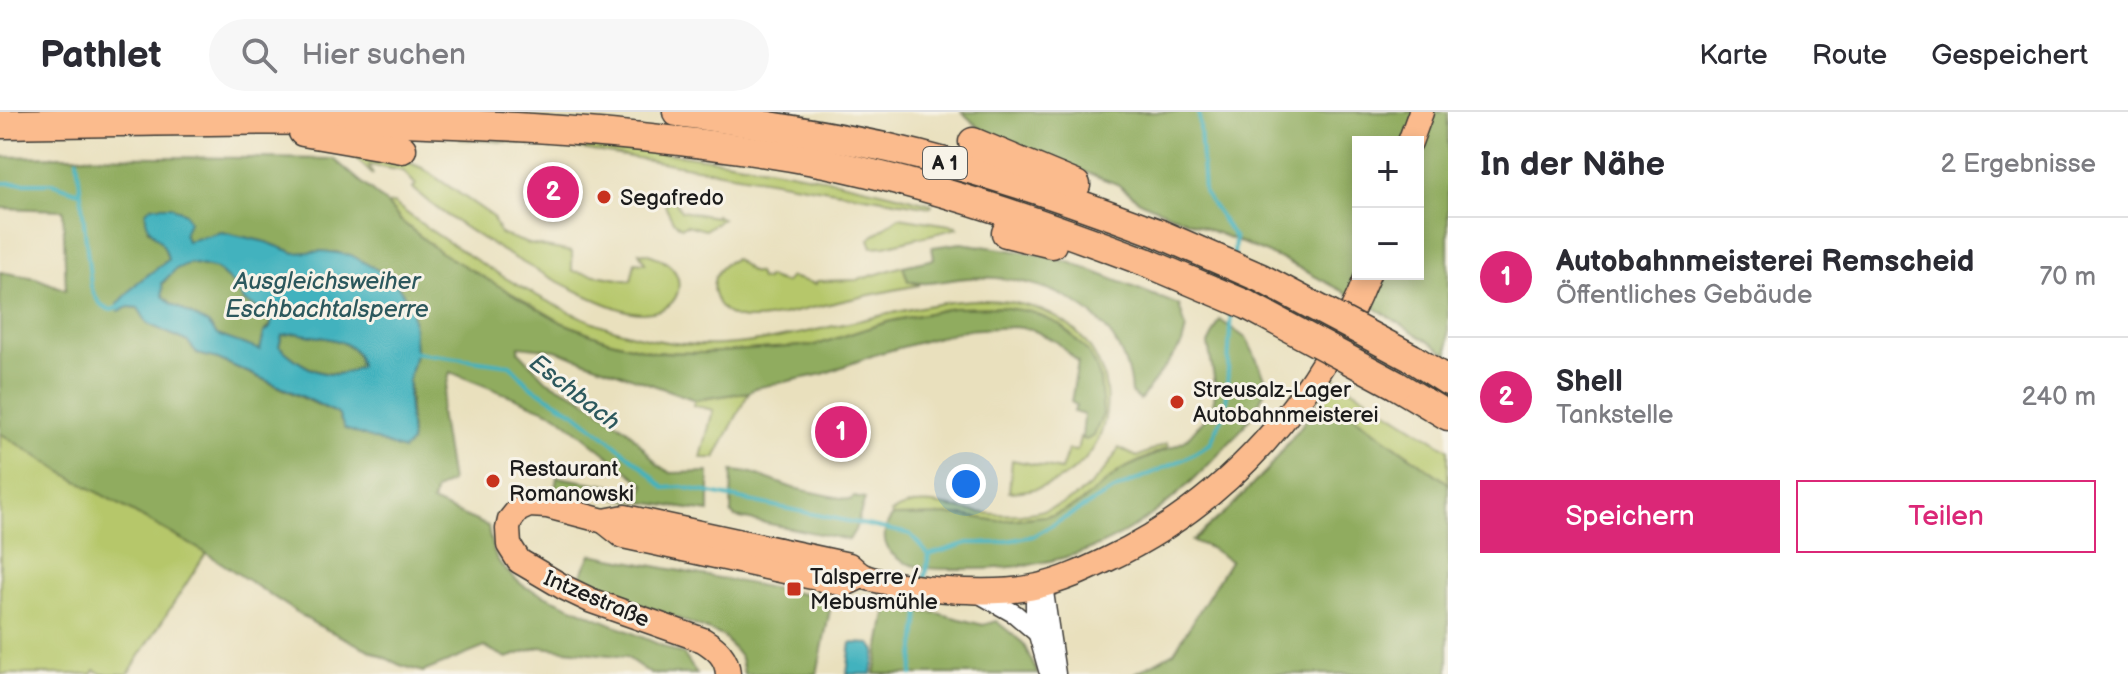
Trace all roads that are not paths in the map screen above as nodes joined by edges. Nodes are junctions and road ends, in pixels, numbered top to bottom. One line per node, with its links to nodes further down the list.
1 (677, 112): 9 (highway, A 1)
2 (1421, 112): 5 (main road)
3 (255, 120): 4 (highway, A 1); 7 (highway); 10 (highway, A 1)
4 (0, 124)
5 (1412, 136)
6 (973, 142): 9 (highway)
7 (402, 149)
8 (1006, 233): 10 (highway)
9 (1158, 233): 12 (highway, A 1, bridge)
10 (1148, 263): 13 (highway, A 1, bridge)
11 (1366, 280): 14 (main road)
12 (1448, 381)
13 (1448, 416)
14 (1039, 586): 15 (main road); 16 (street); 18 (street)
15 (976, 592): 16 (street); 17 (main road, Intzestraße)
16 (1036, 632): 18 (street)
17 (728, 674)
18 (1053, 674)

